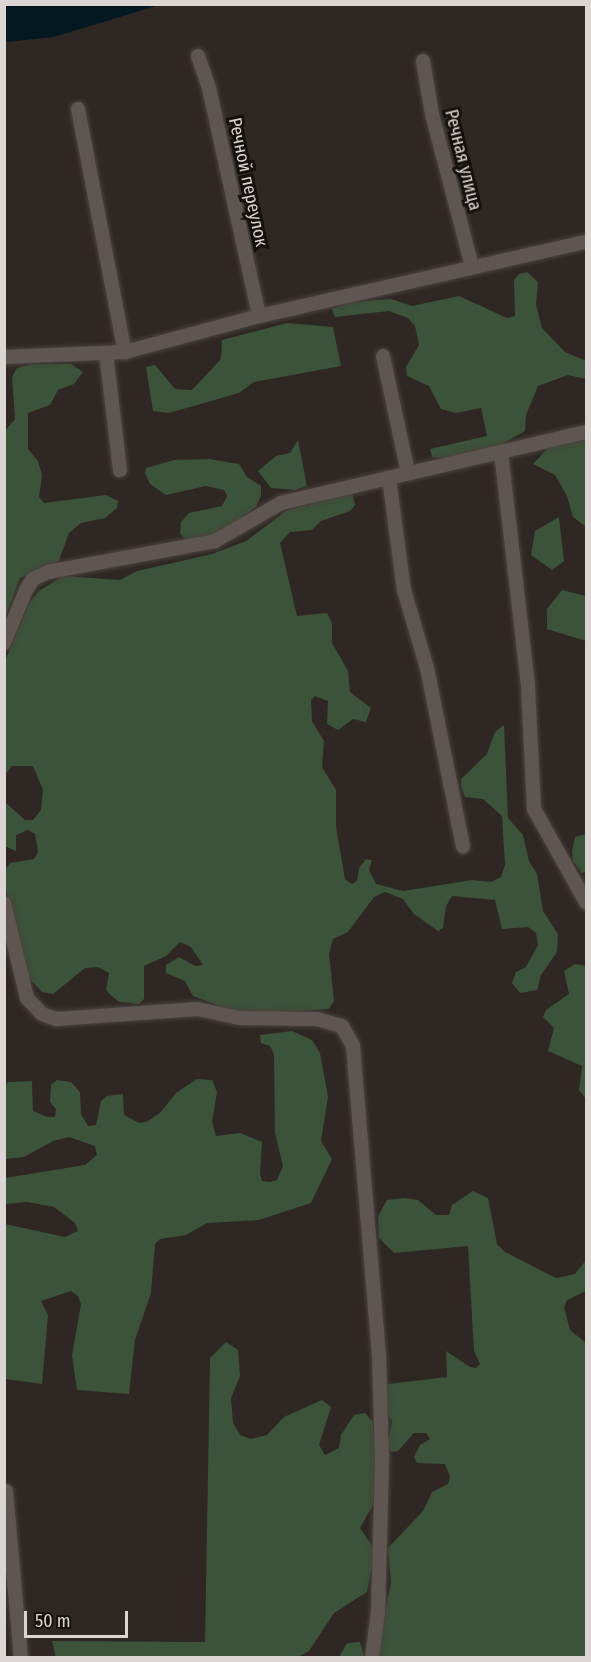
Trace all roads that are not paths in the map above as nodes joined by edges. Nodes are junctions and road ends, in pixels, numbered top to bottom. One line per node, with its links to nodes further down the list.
1 (198, 56): 6 (street, Речной переулок)
2 (423, 61): 5 (street, Речная улица)
3 (78, 109): 7 (street)
4 (586, 242): 5 (street)
5 (472, 267): 6 (street)
6 (259, 316): 7 (street)
7 (125, 351): 8 (street)
8 (106, 353): 10 (street); 13 (street)
9 (383, 356): 14 (street)
10 (4, 357)
11 (586, 432): 12 (street)
12 (501, 452): 14 (street); 18 (street)
13 (120, 470)
14 (408, 473): 15 (street)
15 (389, 478): 16 (street); 17 (street)
16 (4, 643)
17 (463, 846)
18 (586, 902)
19 (4, 903): 22 (street)
20 (6, 1491): 21 (street)
21 (21, 1658)
22 (372, 1658)

